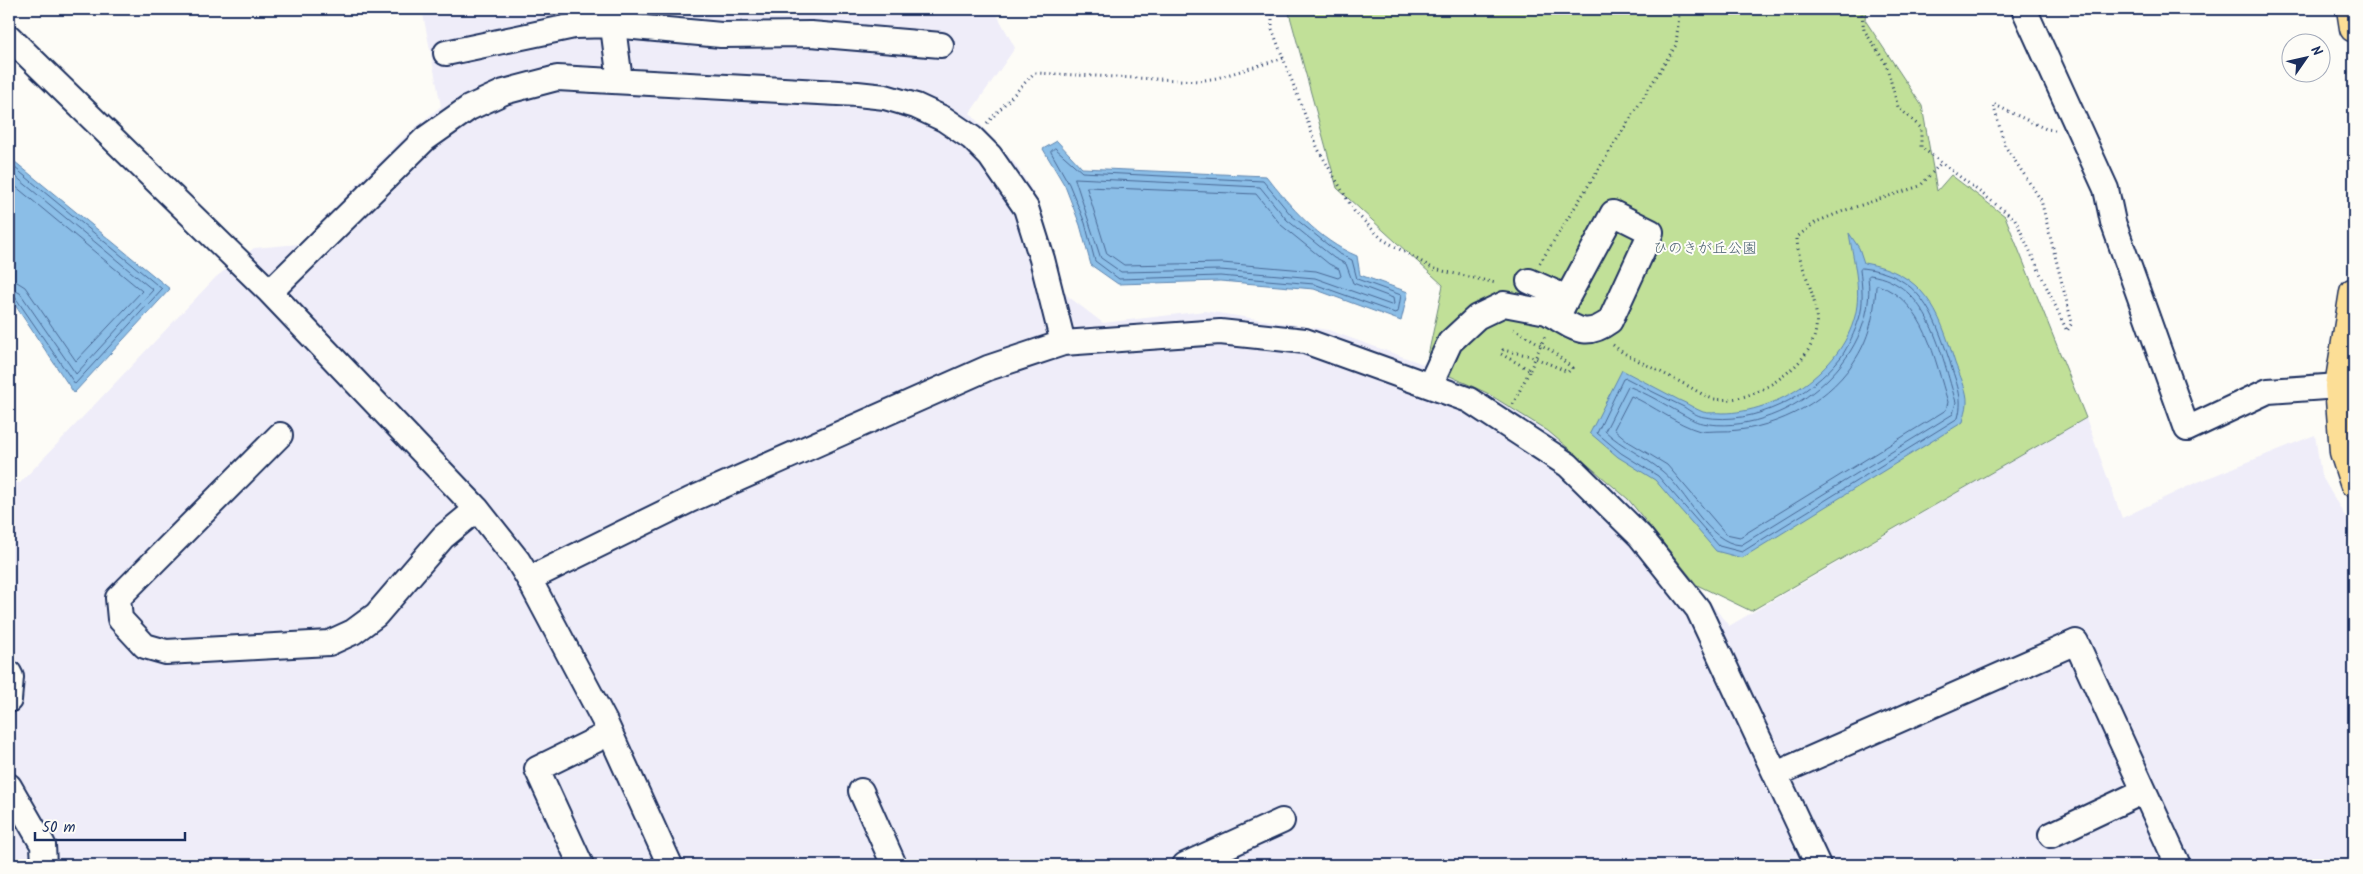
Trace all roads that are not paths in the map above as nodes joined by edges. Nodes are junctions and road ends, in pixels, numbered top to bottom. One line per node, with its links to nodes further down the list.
1 (2024, 9): 14 (street)
2 (2351, 9): 4 (main road)
3 (611, 17): 6 (street); 7 (street); 8 (street)
4 (2354, 28)
5 (9, 37): 10 (street)
6 (940, 45)
7 (446, 53)
8 (620, 81): 10 (street); 12 (street)
9 (1529, 281): 13 (street)
10 (270, 292): 17 (street)
11 (2354, 292): 14 (main road)
12 (1063, 343): 13 (street); 18 (street)
13 (1430, 385): 22 (street)
14 (2339, 386): 16 (main road)
15 (280, 435): 17 (street)
16 (2354, 483)
17 (477, 509): 18 (street)
18 (529, 579): 21 (street)
19 (9, 673): 20 (street)
20 (9, 700)
21 (610, 733): 29 (street); 30 (street)
22 (1776, 774): 25 (street); 33 (street)
23 (9, 786): 28 (street)
24 (861, 790): 31 (street)
25 (2144, 791): 27 (street); 34 (street)
26 (1282, 821): 32 (street)
27 (2052, 835)
28 (44, 865)
29 (581, 865)
30 (670, 865)
31 (894, 865)
32 (1185, 865)
33 (1818, 865)
34 (2178, 865)

